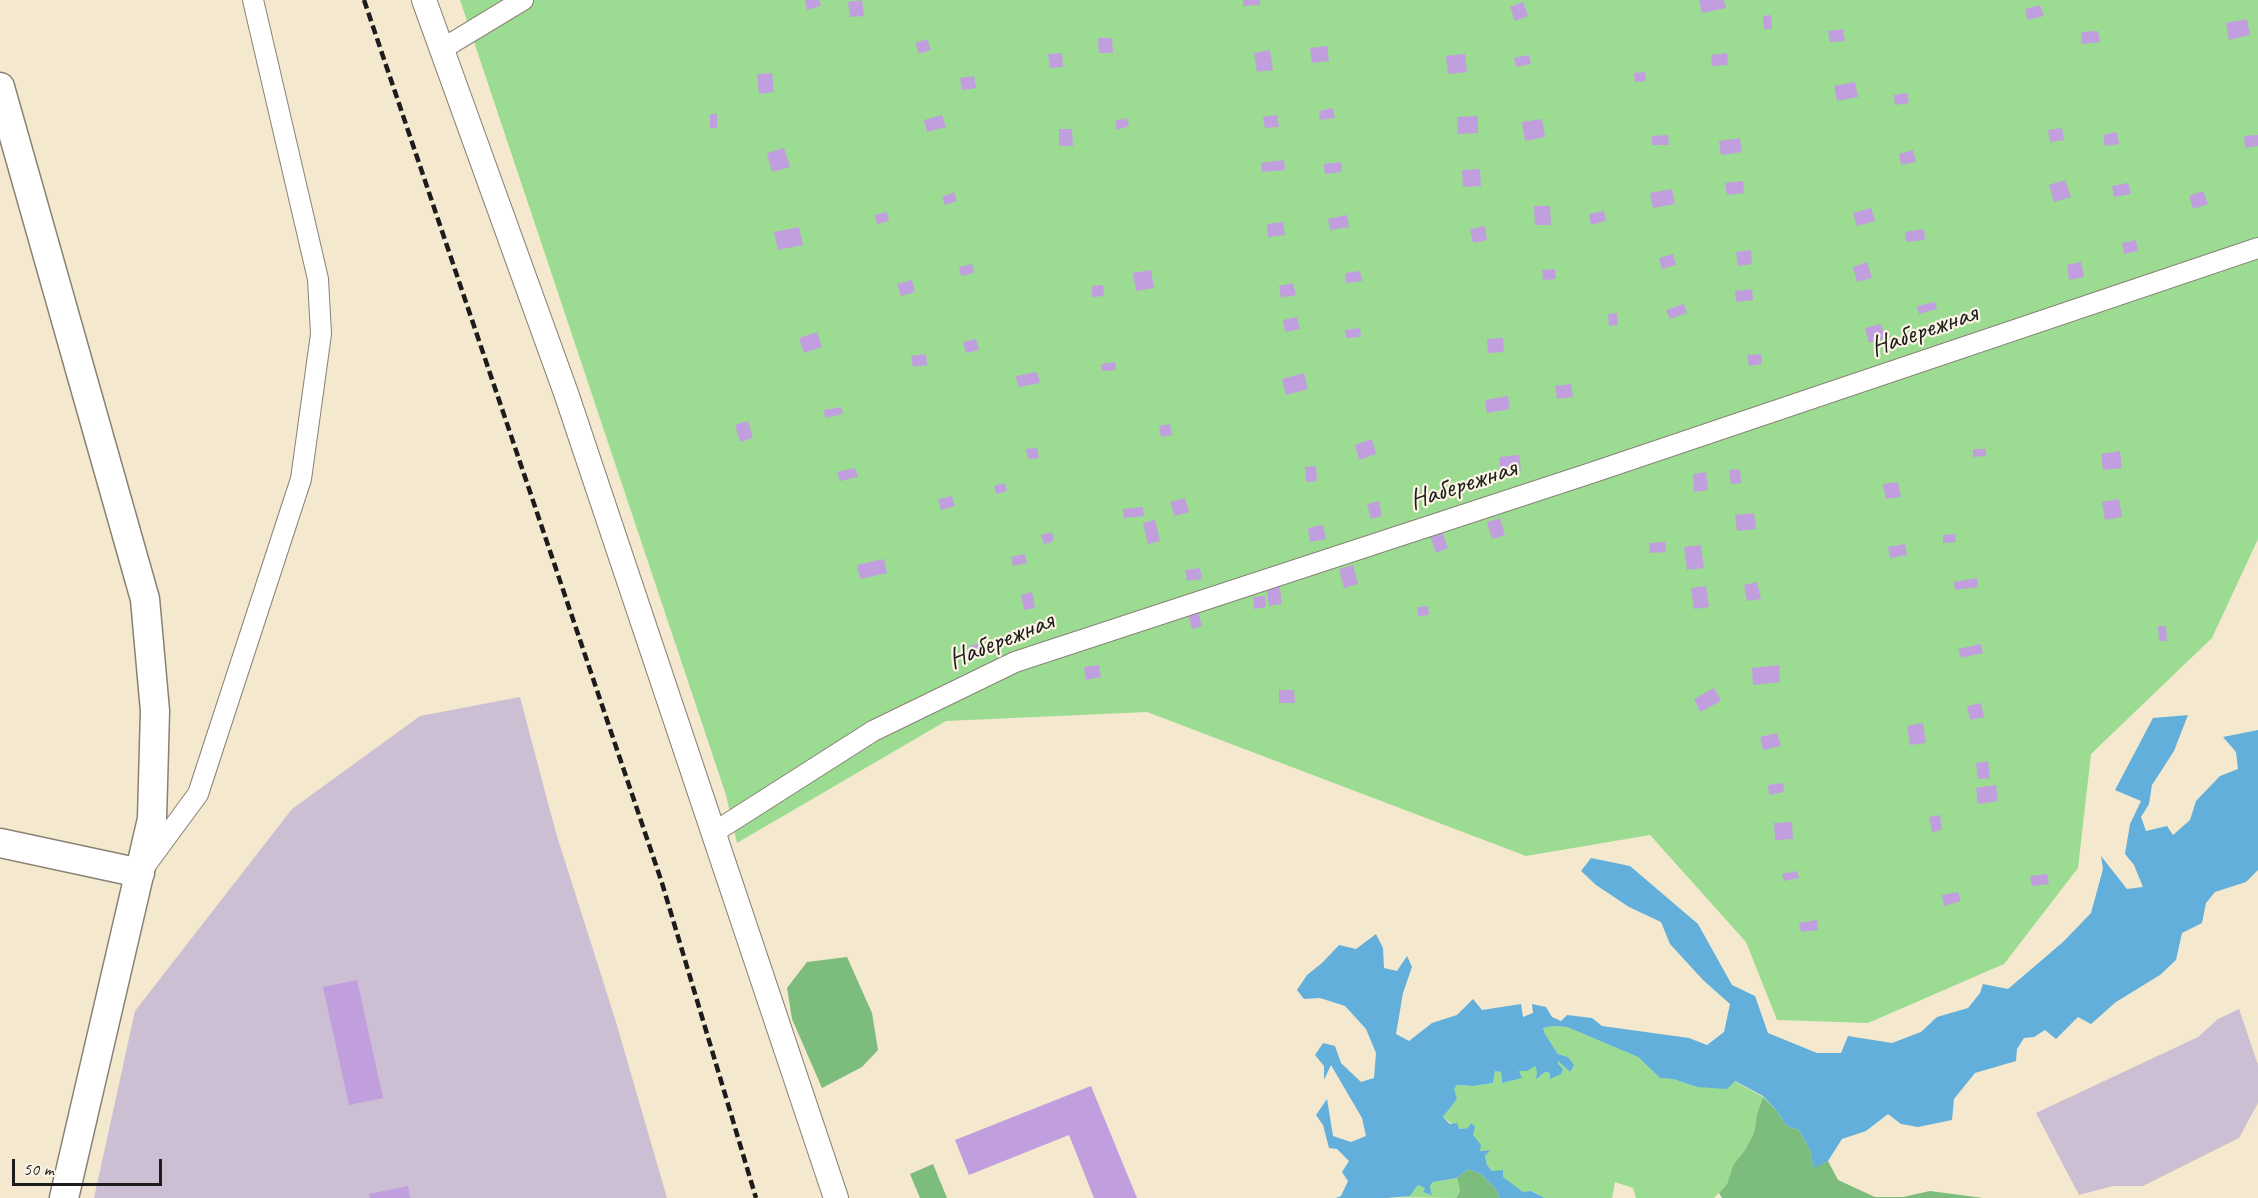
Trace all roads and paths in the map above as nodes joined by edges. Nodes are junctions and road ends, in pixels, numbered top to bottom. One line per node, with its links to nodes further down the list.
1 (253, 0): 9 (street)
2 (424, 0): 4 (street)
3 (523, 0): 4 (street)
4 (442, 49): 7 (street)
5 (0, 87): 9 (main road)
6 (2258, 248): 7 (street, Набережная)
7 (713, 833): 11 (street)
8 (0, 843): 9 (main road)
9 (140, 873): 10 (main road)
10 (64, 1198)
11 (836, 1198)

